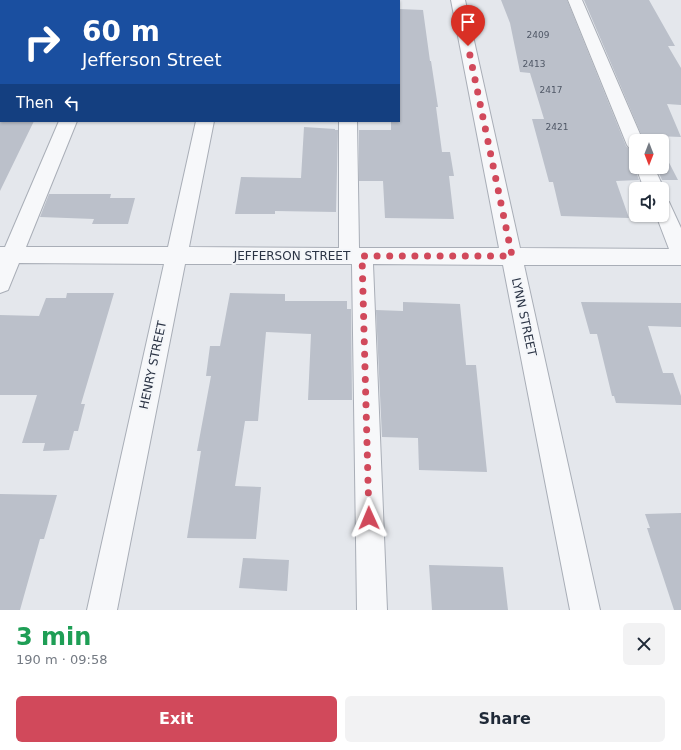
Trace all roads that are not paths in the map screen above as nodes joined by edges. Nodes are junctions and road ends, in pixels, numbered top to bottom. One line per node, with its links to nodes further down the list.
1 (458, 0): 12 (street, LYNN STREET)
2 (575, 0): 6 (street)
3 (68, 122): 9 (street)
4 (205, 122): 10 (street, HENRY STREET)
5 (348, 122): 11 (street)
6 (631, 134)
7 (668, 222): 8 (street)
8 (681, 252)
9 (6, 255): 10 (street, JEFFERSON STREET); 14 (street)
10 (177, 255): 11 (street, JEFFERSON STREET); 15 (street, HENRY STREET)
11 (356, 256): 12 (street, JEFFERSON STREET); 16 (street)
12 (512, 256): 13 (street, JEFFERSON STREET); 17 (street, LYNN STREET)
13 (681, 257)
14 (0, 284)
15 (102, 610)
16 (372, 610)
17 (585, 610)

